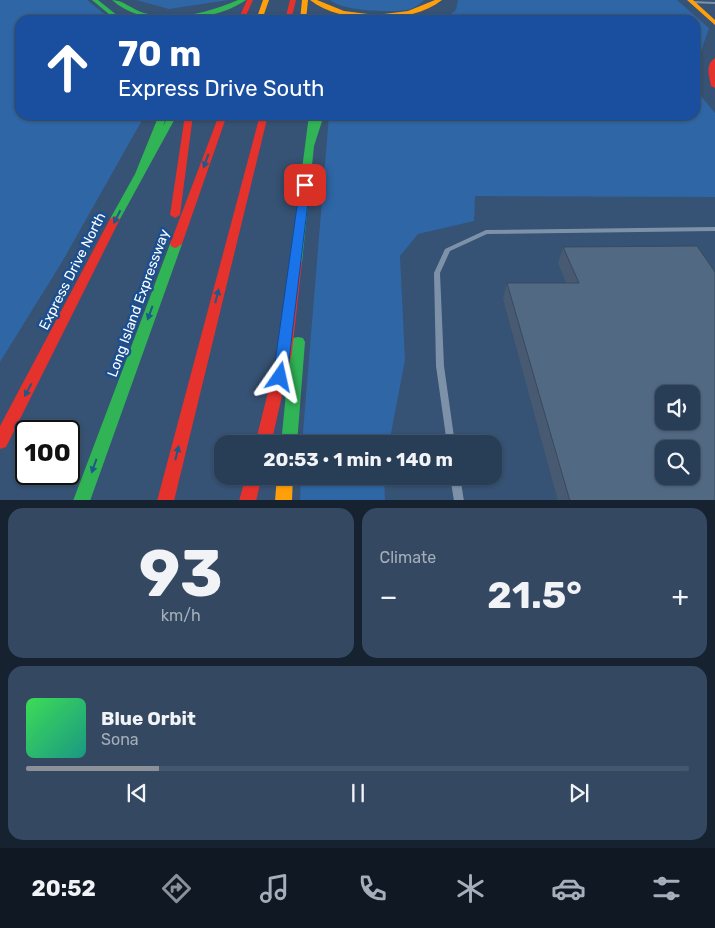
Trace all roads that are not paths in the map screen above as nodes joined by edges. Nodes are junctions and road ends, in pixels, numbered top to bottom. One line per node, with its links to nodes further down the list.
1 (96, 0): 12 (main road)
2 (115, 0): 13 (main road)
3 (243, 0): 14 (main road)
4 (250, 0): 15 (main road)
5 (266, 0): 16 (main road)
6 (293, 0): 17 (main road)
7 (305, 0): 18 (main road)
8 (312, 0): 19 (main road)
9 (439, 0): 20 (main road)
10 (691, 1): 11 (lane); 21 (main road)
11 (713, 3)
12 (113, 15)
13 (159, 15)
14 (179, 15)
15 (243, 15)
16 (261, 15)
17 (289, 15)
18 (304, 15)
19 (365, 15)
20 (384, 15)
21 (715, 23)
22 (715, 60): 23 (main road)
23 (715, 86)
24 (161, 120): 32 (main road)
25 (170, 120): 32 (main road, Express Drive North)
26 (187, 120): 35 (main road)
27 (221, 120): 35 (main road, Long Island Expressway, one-way to 35)
28 (263, 120): 44 (main road, one-way to 28)
29 (312, 120): 31 (main road)
30 (318, 120): 31 (main road)
31 (309, 146): 34 (main road)
32 (139, 173): 39 (main road, Express Drive North, one-way to 39)
33 (715, 229): 38 (lane)
34 (296, 262): 36 (main road); 37 (main road)
35 (163, 278): 43 (main road, Long Island Expressway, one-way to 43)
36 (265, 435)
37 (289, 435)
38 (450, 435)
39 (0, 442)
40 (251, 485): 45 (main road)
41 (284, 485): 46 (main road)
42 (457, 485): 47 (lane)
43 (81, 500)
44 (165, 500)
45 (247, 500)
46 (283, 500)
47 (459, 500)

